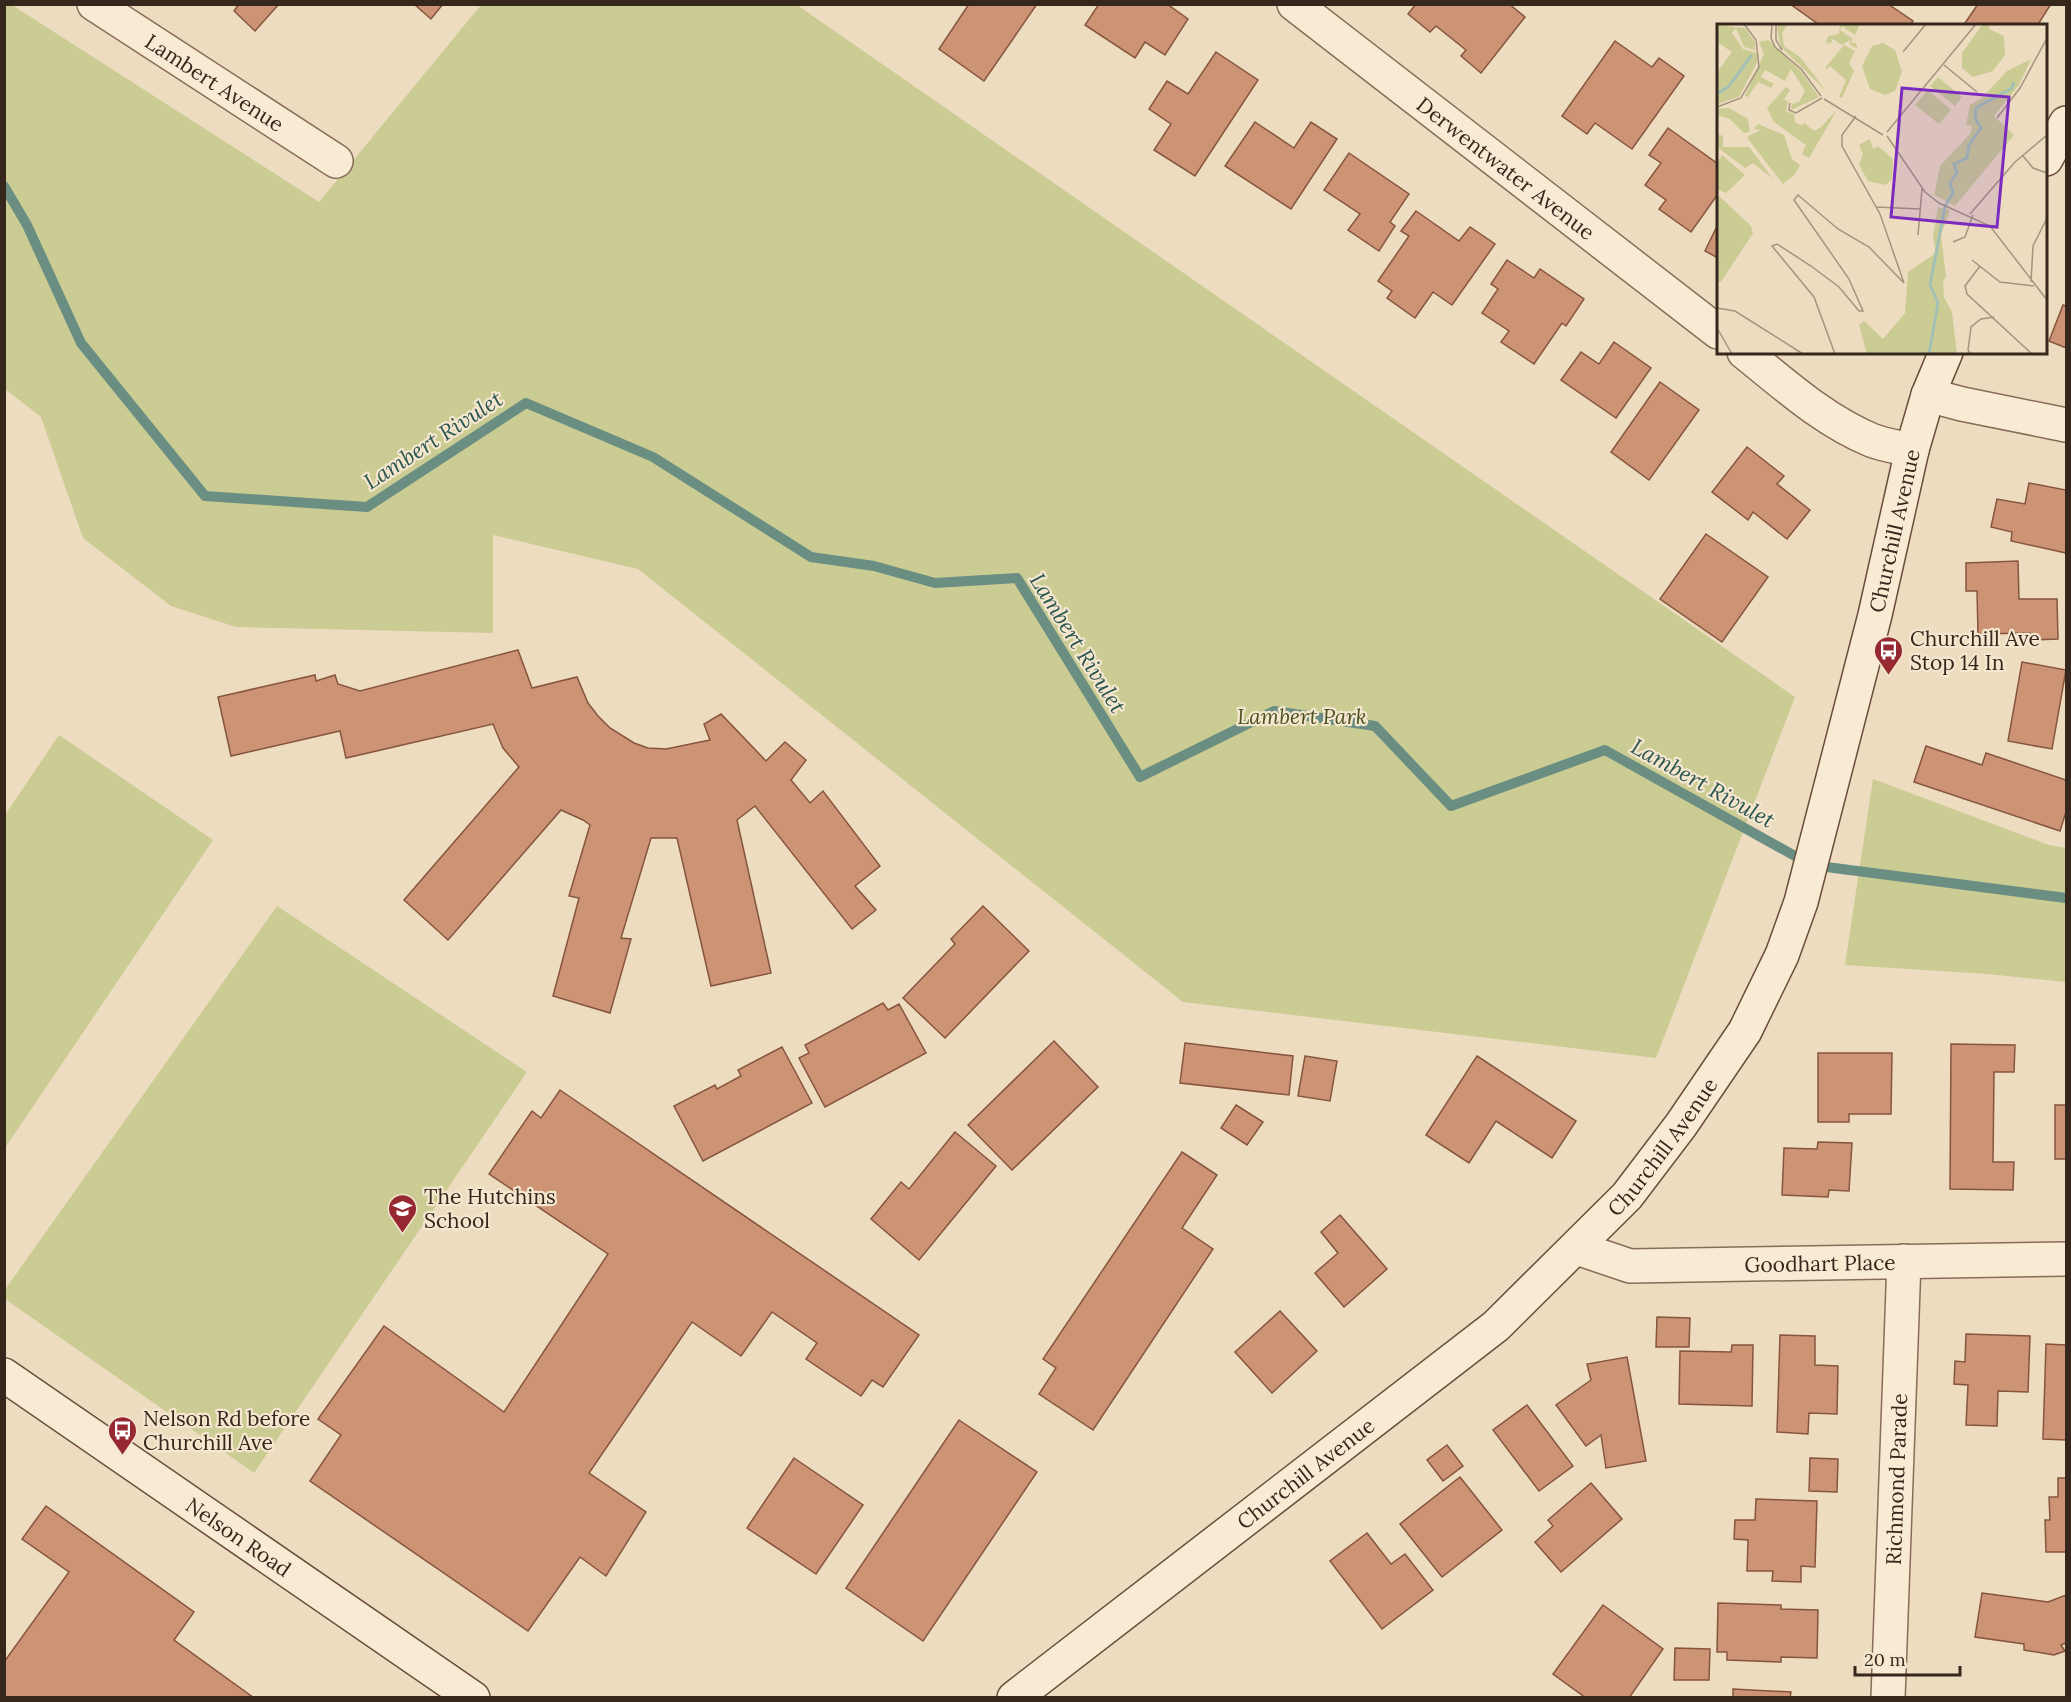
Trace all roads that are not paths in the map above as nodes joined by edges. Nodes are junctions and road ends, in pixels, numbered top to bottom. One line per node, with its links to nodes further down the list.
1 (94, 4): 5 (street, Lambert Avenue)
2 (1313, 9): 6 (street, Derwentwater Avenue)
3 (2067, 123): 4 (street)
4 (2047, 157)
5 (336, 161)
6 (1717, 330)
7 (1746, 354): 11 (street)
8 (1945, 354): 9 (street, Churchill Avenue)
9 (1929, 395): 10 (street); 11 (street, Churchill Avenue)
10 (2067, 425)
11 (1912, 450): 12 (street, Churchill Avenue)
12 (1577, 1248): 14 (street, Goodhart Place); 17 (street, Churchill Avenue)
13 (2067, 1258): 14 (street, Goodhart Place)
14 (1904, 1261): 18 (street, Richmond Parade)
15 (4, 1375): 16 (street, Nelson Road)
16 (473, 1698)
17 (1014, 1698)
18 (1888, 1698)

